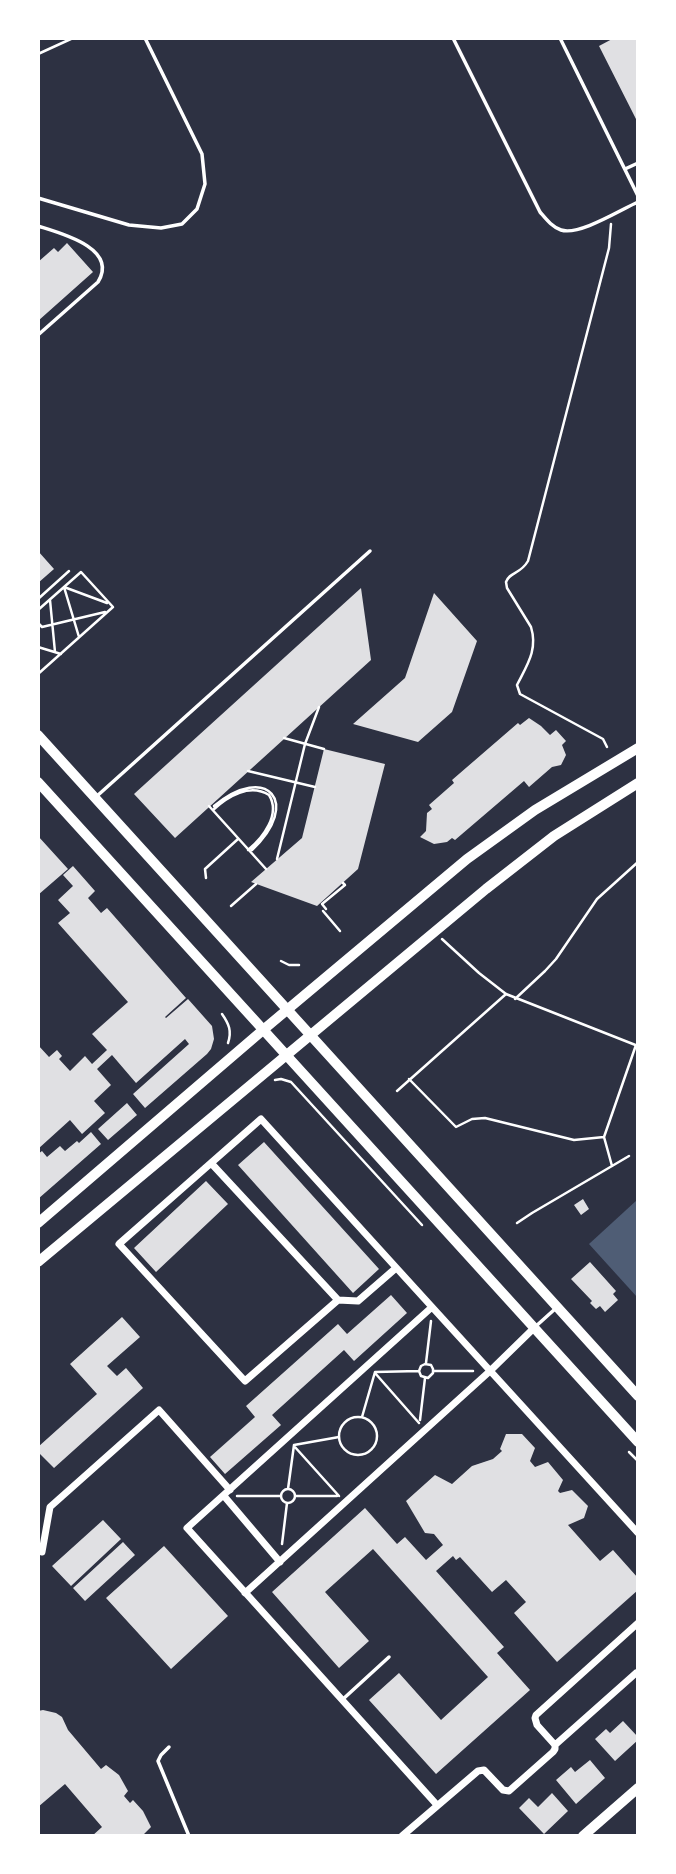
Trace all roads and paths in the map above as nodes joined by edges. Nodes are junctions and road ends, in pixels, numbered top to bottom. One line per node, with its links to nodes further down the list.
1 (73, 38): 5 (path)
2 (145, 38): 9 (lane)
3 (453, 38): 11 (lane)
4 (560, 38): 7 (lane)
5 (38, 54)
6 (638, 163): 7 (lane)
7 (625, 169): 8 (lane)
8 (638, 196)
9 (38, 198)
10 (638, 202): 11 (lane)
11 (612, 214): 34 (path)
12 (38, 226): 13 (lane)
13 (38, 335)
14 (369, 551): 42 (lane)
15 (69, 571): 17 (path)
16 (64, 587): 18 (path); 19 (path); 19 (path); 22 (path)
17 (38, 599)
18 (50, 599): 20 (path); 24 (path)
19 (110, 604): 21 (path)
20 (38, 610)
21 (108, 611): 22 (path); 25 (path)
22 (74, 620): 24 (path); 25 (path)
23 (38, 623): 24 (path)
24 (53, 625): 27 (path)
25 (79, 637): 28 (path)
26 (38, 647): 27 (path)
27 (55, 652): 28 (path)
28 (61, 654): 29 (path)
29 (38, 674)
30 (319, 707): 33 (path)
31 (38, 735): 42 (main road)
32 (284, 738): 33 (path)
33 (305, 744): 36 (path); 39 (path)
34 (607, 747)
35 (638, 748): 60 (main road)
36 (324, 749)
37 (248, 771): 39 (path)
38 (38, 782): 62 (main road)
39 (295, 783): 41 (path); 47 (path)
40 (638, 783): 55 (main road)
41 (314, 787)
42 (96, 798): 60 (main road)
43 (209, 806): 44 (path)
44 (214, 809): 45 (path); 46 (path)
45 (239, 839): 46 (path); 50 (path)
46 (249, 849): 49 (path)
47 (277, 859)
48 (638, 862): 59 (path)
49 (266, 869)
50 (206, 878)
51 (343, 883): 54 (path)
52 (256, 884): 53 (path)
53 (231, 906)
54 (340, 931)
55 (435, 932): 58 (path); 63 (main road)
56 (281, 961): 57 (path)
57 (299, 965)
58 (506, 994): 59 (path); 67 (path)
59 (515, 999): 65 (path)
60 (288, 1009): 62 (main road); 63 (main road)
61 (222, 1014): 64 (path)
62 (263, 1030): 66 (main road); 75 (main road)
63 (311, 1034): 66 (main road); 81 (main road)
64 (228, 1043)
65 (637, 1046): 71 (path)
66 (286, 1055): 77 (main road); 82 (main road)
67 (409, 1079): 70 (path); 71 (path)
68 (269, 1082): 69 (path)
69 (291, 1082)
70 (397, 1090)
71 (604, 1137): 74 (path)
72 (629, 1156): 74 (path)
73 (211, 1163): 78 (street); 79 (street); 79 (street)
74 (612, 1166): 76 (path)
75 (38, 1223)
76 (517, 1223)
77 (38, 1262)
78 (396, 1268): 79 (street); 80 (street)
79 (338, 1300)
80 (432, 1307): 83 (path); 84 (street); 87 (street)
81 (556, 1307): 82 (lane); 90 (main road)
82 (533, 1329): 87 (street); 96 (main road)
83 (426, 1364): 85 (path); 86 (path)
84 (368, 1365): 88 (path); 95 (street)
85 (419, 1371): 88 (path); 89 (path)
86 (433, 1371): 87 (path); 89 (path)
87 (490, 1371): 93 (street); 106 (street)
88 (374, 1372): 91 (path); 92 (path)
89 (425, 1378): 92 (path)
90 (638, 1396)
91 (362, 1418): 94 (path); 94 (path)
92 (419, 1423): 93 (path)
93 (426, 1430): 105 (street)
94 (339, 1437): 97 (path)
95 (288, 1438): 97 (path); 99 (street)
96 (638, 1443)
97 (294, 1445): 98 (path); 103 (path)
98 (288, 1489): 101 (path); 102 (path)
99 (230, 1490): 100 (street); 107 (street)
100 (224, 1496): 101 (path); 108 (street); 109 (street)
101 (281, 1496): 104 (path)
102 (295, 1496): 103 (path); 104 (path)
103 (338, 1496): 105 (path)
104 (287, 1503): 108 (path)
105 (345, 1503): 108 (street)
106 (638, 1533)
107 (42, 1552)
108 (280, 1562): 109 (street)
109 (245, 1593): 113 (street)
110 (638, 1623): 114 (street)
111 (389, 1657): 113 (lane)
112 (636, 1674): 114 (street)
113 (342, 1700): 117 (street)
114 (555, 1745): 117 (street)
115 (169, 1747): 118 (lane)
116 (638, 1788): 120 (main road)
117 (437, 1805): 119 (street)
118 (189, 1836)
119 (402, 1836)
120 (583, 1836)

